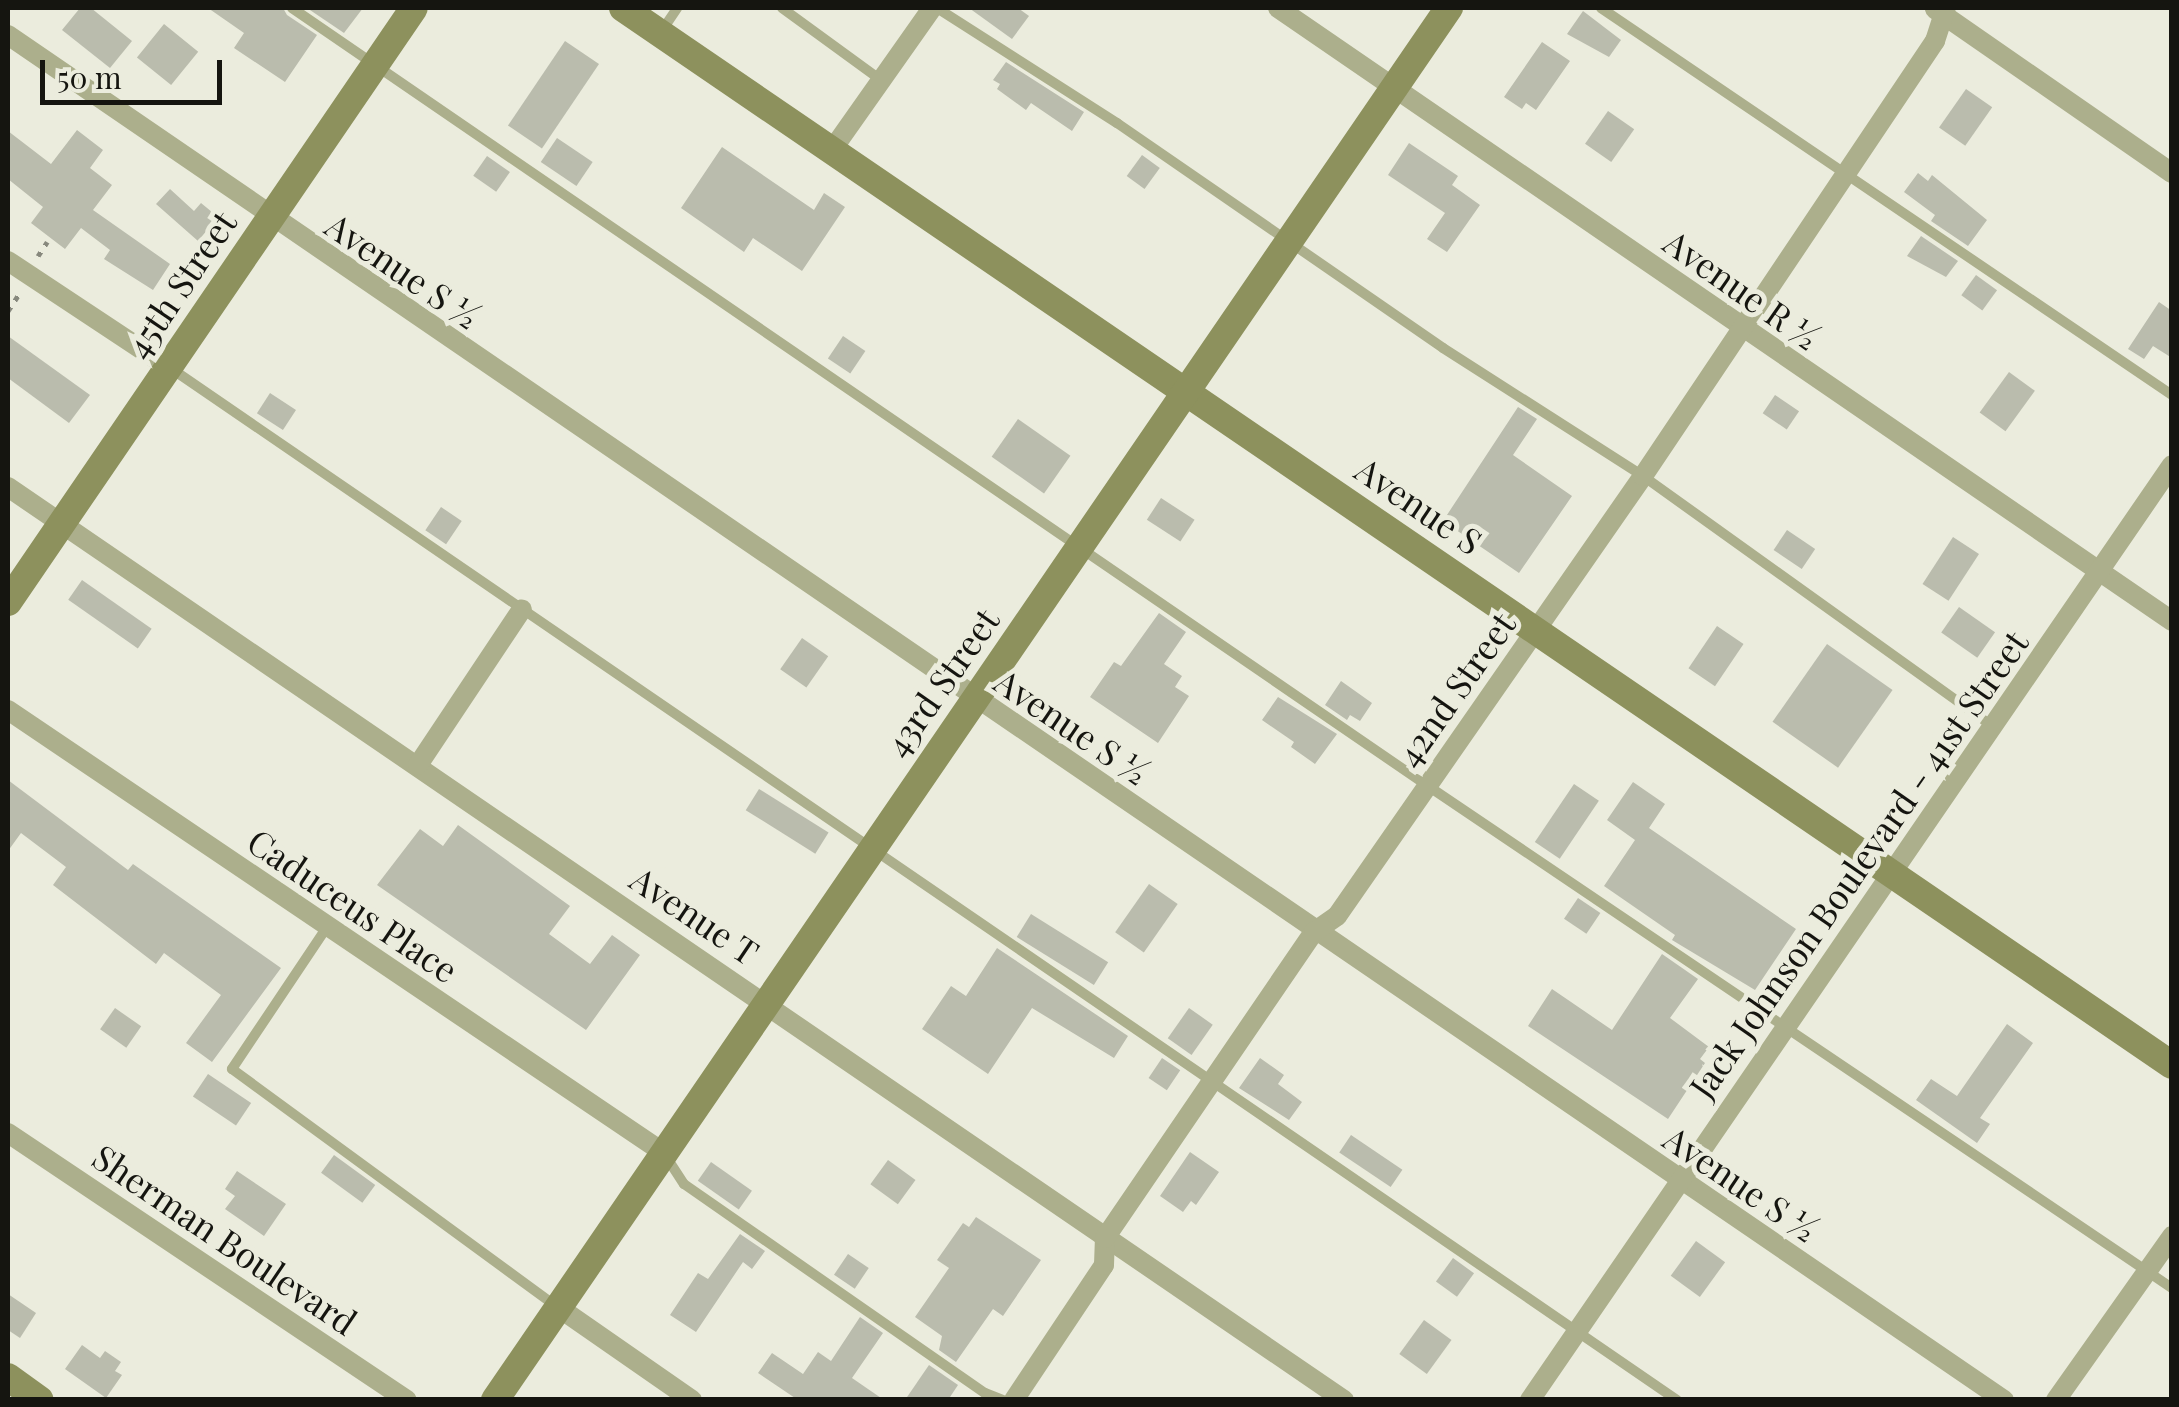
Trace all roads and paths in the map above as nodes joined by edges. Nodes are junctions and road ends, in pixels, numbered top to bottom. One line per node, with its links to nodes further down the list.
1 (292, 8): 13 (lane)
2 (414, 8): 13 (main road, 45th Street)
3 (624, 8): 11 (main road, Avenue S)
4 (677, 8): 11 (lane)
5 (782, 8): 14 (lane)
6 (935, 8): 14 (street); 20 (lane)
7 (1278, 8): 15 (street, Avenue R ½)
8 (1449, 8): 15 (main road, 43rd Street)
9 (1601, 8): 18 (lane)
10 (1940, 10): 17 (street); 18 (street, 42nd Street)
11 (660, 33): 16 (main road, Avenue S)
12 (8, 34): 19 (street, Avenue S ½)
13 (375, 64): 19 (main road, 45th Street); 30 (lane)
14 (882, 81): 16 (street)
15 (1394, 87): 20 (main road, 43rd Street); 22 (street, Avenue R ½)
16 (832, 150): 24 (main road, Avenue S)
17 (2172, 173)
18 (1846, 174): 22 (street, 42nd Street); 25 (lane)
19 (270, 218): 23 (main road, 45th Street); 36 (street, Avenue S ½)
20 (1292, 241): 24 (main road, 43rd Street); 27 (lane)
21 (8, 261): 23 (street)
22 (1742, 329): 27 (street, 42nd Street); 31 (street, Avenue R ½)
23 (168, 367): 29 (main road, 45th Street); 33 (lane)
24 (1187, 393): 30 (main road, 43rd Street); 35 (main road, Avenue S)
25 (2172, 395)
26 (2172, 466): 31 (street, Jack Johnson Boulevard - 41st Street)
27 (1643, 476): 35 (street, 42nd Street); 38 (lane)
28 (8, 488): 29 (street, Avenue T)
29 (61, 524): 32 (main road, 45th Street); 39 (street, Avenue T)
30 (1081, 546): 36 (main road, 43rd Street); 40 (lane)
31 (2100, 573): 34 (street, Avenue R ½); 38 (street, Jack Johnson Boulevard - 41st Street)
32 (8, 602)
33 (522, 609): 39 (street); 41 (lane)
34 (2172, 621)
35 (1535, 630): 40 (street, 42nd Street); 42 (main road, Avenue S)
36 (975, 699): 41 (main road, 43rd Street); 44 (street, Avenue S ½)
37 (8, 710): 43 (street, Caduceus Place)
38 (1994, 727): 42 (street, Jack Johnson Boulevard - 41st Street)
39 (418, 765): 45 (street, Avenue T)
40 (1428, 786): 44 (street, 42nd Street); 46 (lane)
41 (872, 849): 45 (main road, 43rd Street); 48 (lane)
42 (1889, 872): 46 (street, Jack Johnson Boulevard - 41st Street); 47 (main road, Avenue S)
43 (327, 927): 50 (street, Caduceus Place); 56 (lane)
44 (1314, 932): 48 (street, 42nd Street); 51 (street, Avenue S ½)
45 (766, 1004): 50 (main road, 43rd Street); 53 (street, Avenue T)
46 (1784, 1025): 51 (street, Jack Johnson Boulevard - 41st Street); 54 (lane)
47 (2172, 1065)
48 (1212, 1082): 53 (street, 42nd Street); 57 (lane)
49 (8, 1132): 60 (street, Sherman Boulevard)
50 (664, 1152): 56 (main road, 43rd Street); 63 (lane)
51 (1679, 1181): 57 (street, Jack Johnson Boulevard - 41st Street); 68 (street, Avenue S ½)
52 (2172, 1236): 54 (street)
53 (1105, 1238): 64 (street, 42nd Street); 65 (street, Avenue T)
54 (2147, 1272): 55 (lane); 69 (street)
55 (2172, 1288)
56 (558, 1308): 61 (main road, 43rd Street); 62 (street)
57 (1576, 1331): 66 (street, Jack Johnson Boulevard - 41st Street); 67 (lane)
58 (8, 1377): 59 (main road)
59 (40, 1400)
60 (407, 1400)
61 (495, 1400)
62 (692, 1400)
63 (1003, 1400)
64 (1014, 1400)
65 (1344, 1400)
66 (1530, 1400)
67 (1677, 1400)
68 (2004, 1400)
69 (2056, 1400)

